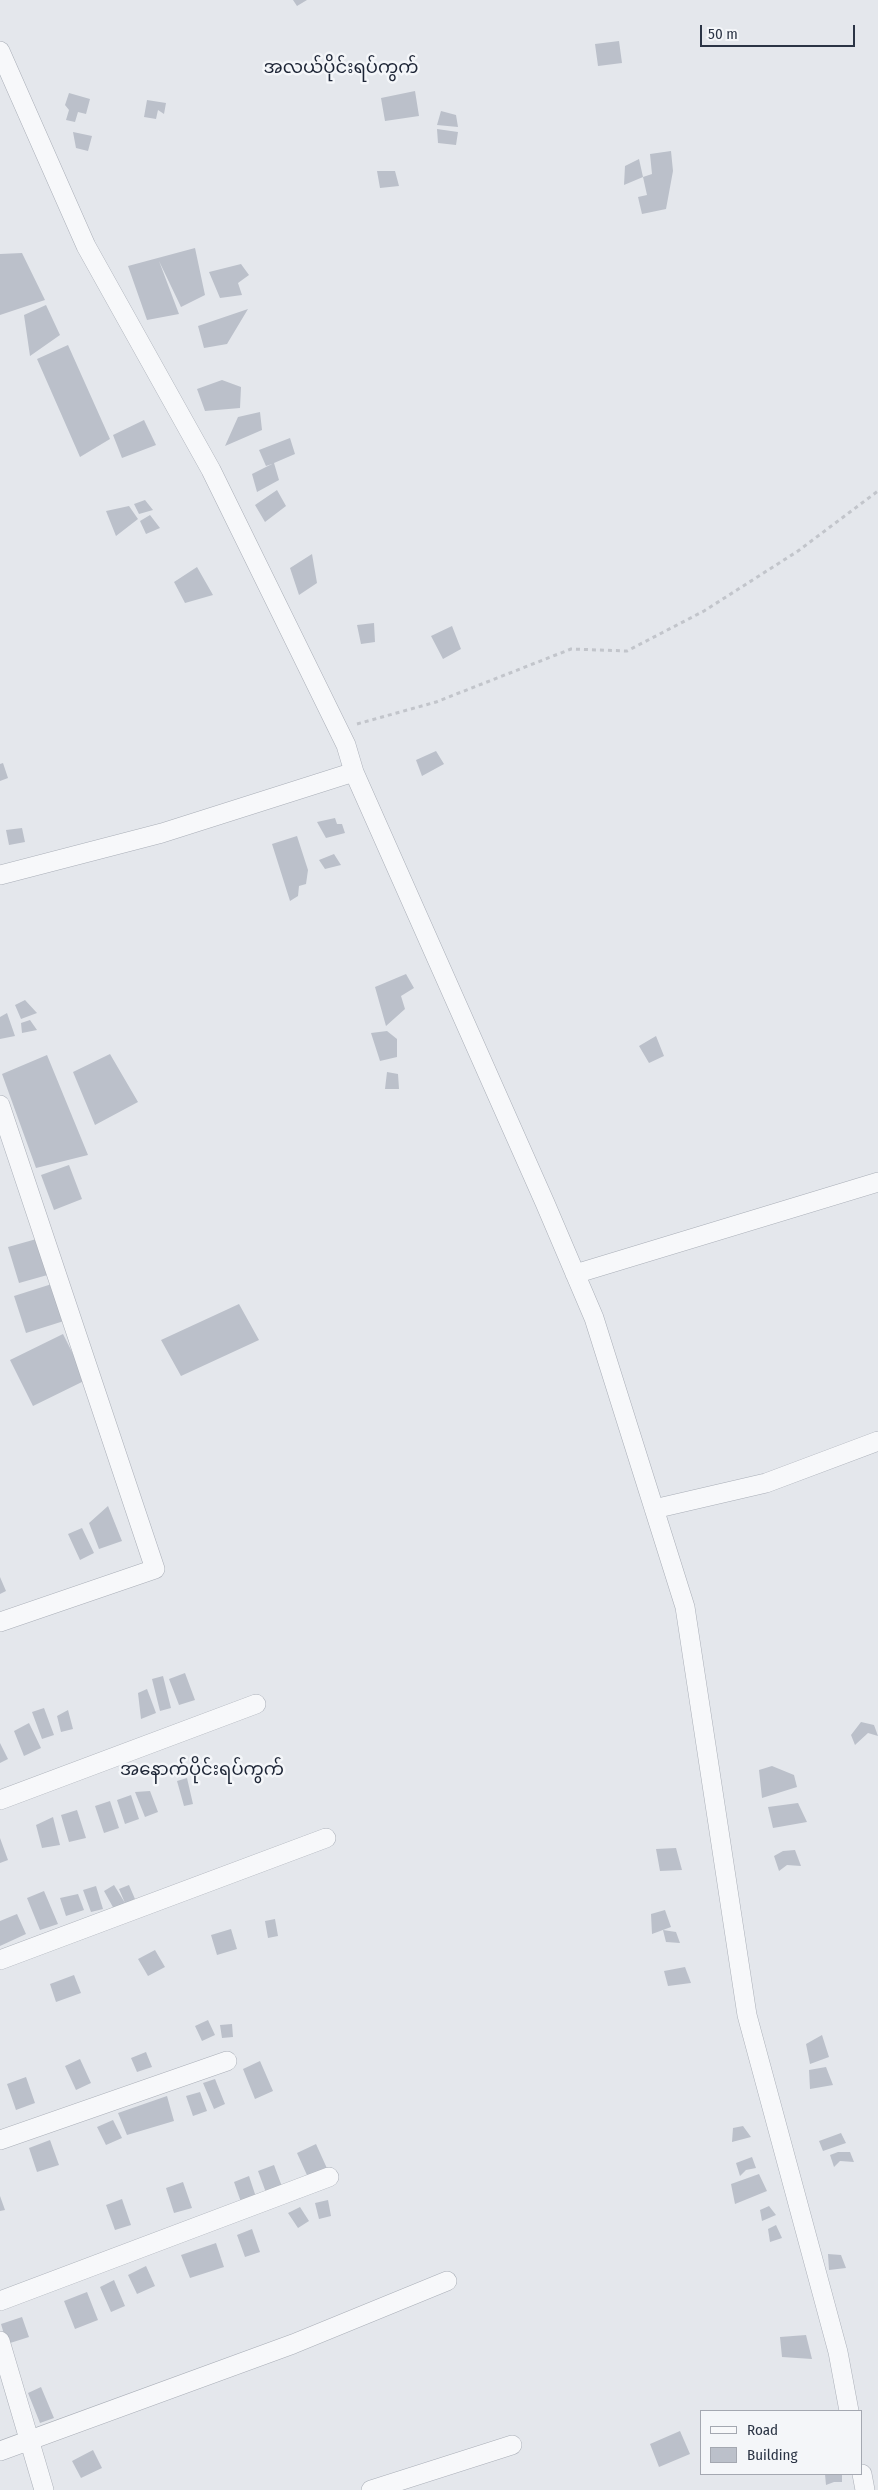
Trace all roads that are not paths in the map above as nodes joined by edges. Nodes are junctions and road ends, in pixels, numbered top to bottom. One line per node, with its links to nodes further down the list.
1 (0, 51): 2 (street)
2 (354, 772): 3 (street); 6 (street)
3 (0, 875)
4 (0, 1105): 9 (street)
5 (878, 1182): 6 (street)
6 (576, 1274): 8 (street)
7 (878, 1441): 8 (street)
8 (654, 1509): 20 (street)
9 (0, 1622)
10 (256, 1704): 11 (street)
11 (0, 1800)
12 (326, 1838): 13 (street)
13 (0, 1960)
14 (227, 2061): 15 (street)
15 (0, 2140)
16 (329, 2177): 18 (street)
17 (447, 2280): 21 (street)
18 (0, 2301)
19 (0, 2341): 21 (street)
20 (849, 2410)
21 (29, 2439): 23 (street); 25 (street)
22 (512, 2446): 26 (street)
23 (0, 2450)
24 (862, 2475): 27 (street)
25 (44, 2490)
26 (371, 2490)
27 (865, 2490)

